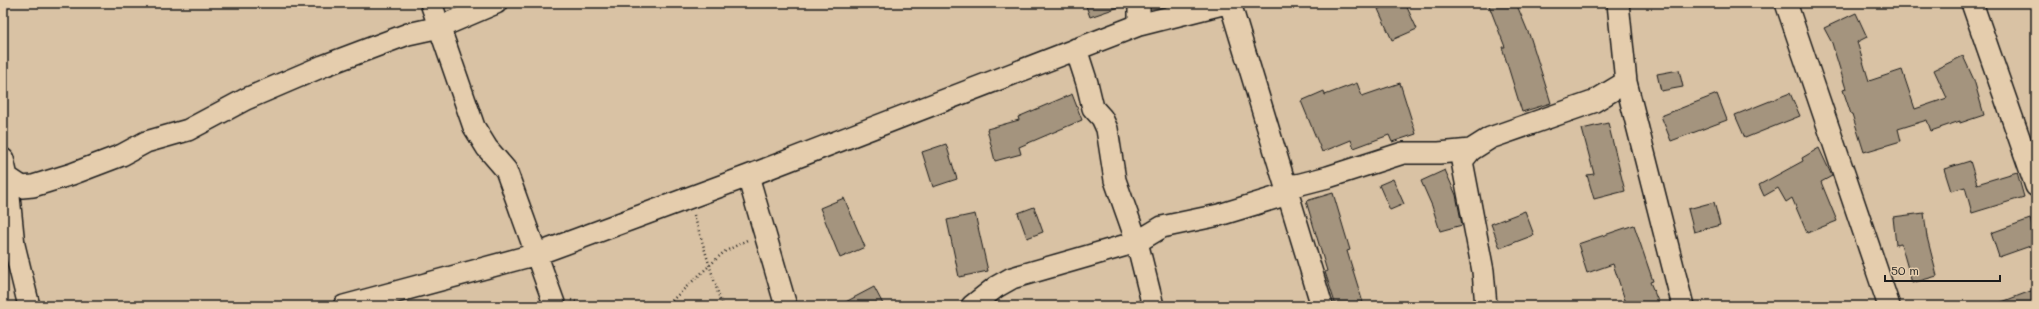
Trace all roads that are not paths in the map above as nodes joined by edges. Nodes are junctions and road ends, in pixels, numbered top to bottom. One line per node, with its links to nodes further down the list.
1 (431, 3): 10 (street)
2 (496, 3): 10 (street)
3 (1139, 3): 9 (street)
4 (1226, 3): 9 (street)
5 (1230, 3): 18 (street)
6 (1618, 3): 12 (street)
7 (1786, 3): 30 (street)
8 (1972, 3): 13 (street)
9 (1139, 25): 11 (street)
10 (440, 27): 15 (street); 20 (street)
11 (1076, 49): 16 (street); 19 (street)
12 (1626, 82): 14 (street); 29 (street)
13 (2030, 149): 17 (street)
14 (1472, 150): 18 (street); 28 (street)
15 (5, 168): 21 (street)
16 (748, 176): 20 (street); 24 (street)
17 (2036, 186)
18 (1287, 189): 19 (street); 27 (street)
19 (1137, 242): 25 (street); 26 (street)
20 (537, 254): 22 (street); 23 (street)
21 (29, 306)
22 (344, 306)
23 (555, 306)
24 (786, 306)
25 (972, 306)
26 (1153, 306)
27 (1322, 306)
28 (1486, 306)
29 (1684, 306)
30 (1889, 306)

